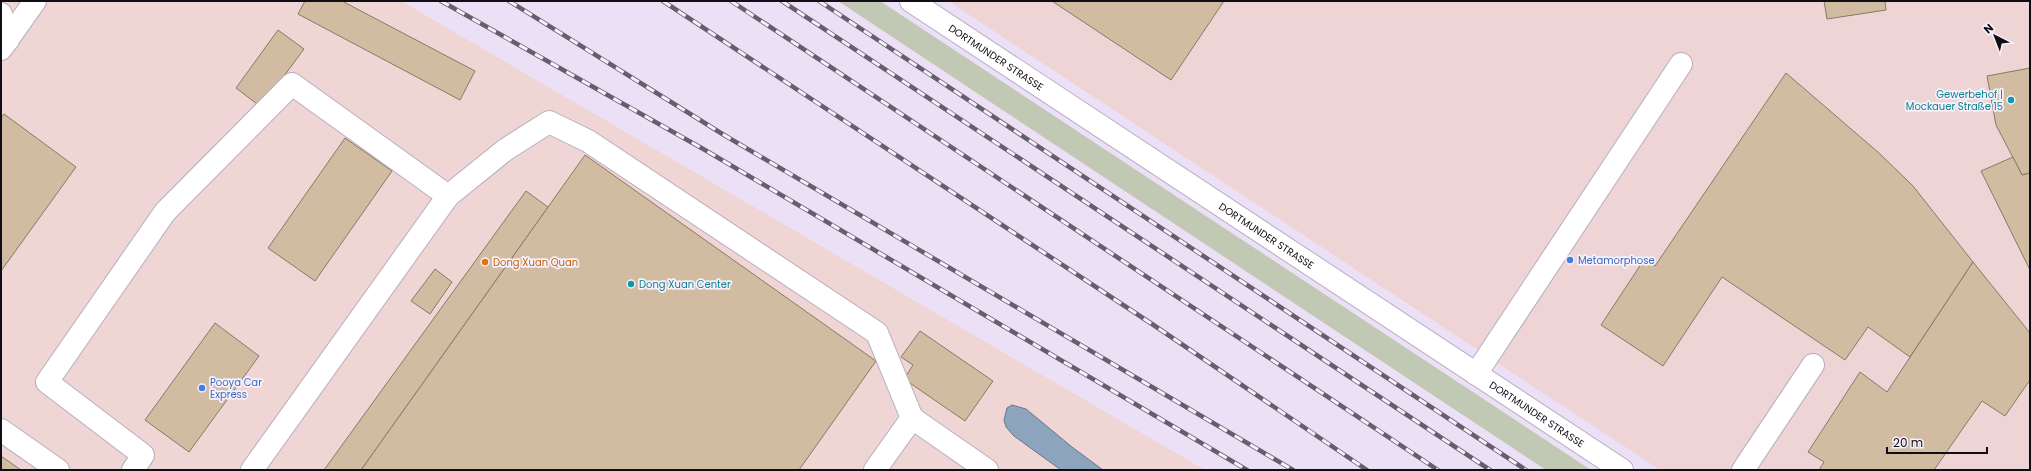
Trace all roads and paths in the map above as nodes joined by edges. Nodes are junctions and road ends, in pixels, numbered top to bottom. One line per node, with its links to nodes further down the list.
1 (35, 1): 4 (street)
2 (911, 1): 8 (street, DORTMUNDER STRASSE)
3 (1, 14): 4 (street)
4 (4, 44)
5 (1681, 64): 8 (street)
6 (448, 196): 9 (street); 12 (street); 13 (street)
7 (1813, 365): 17 (street)
8 (1476, 374): 16 (street, DORTMUNDER STRASSE)
9 (912, 418): 14 (street); 15 (street)
10 (1, 430): 11 (street)
11 (58, 470)
12 (133, 470)
13 (252, 470)
14 (875, 470)
15 (987, 470)
16 (1622, 470)
17 (1743, 470)

